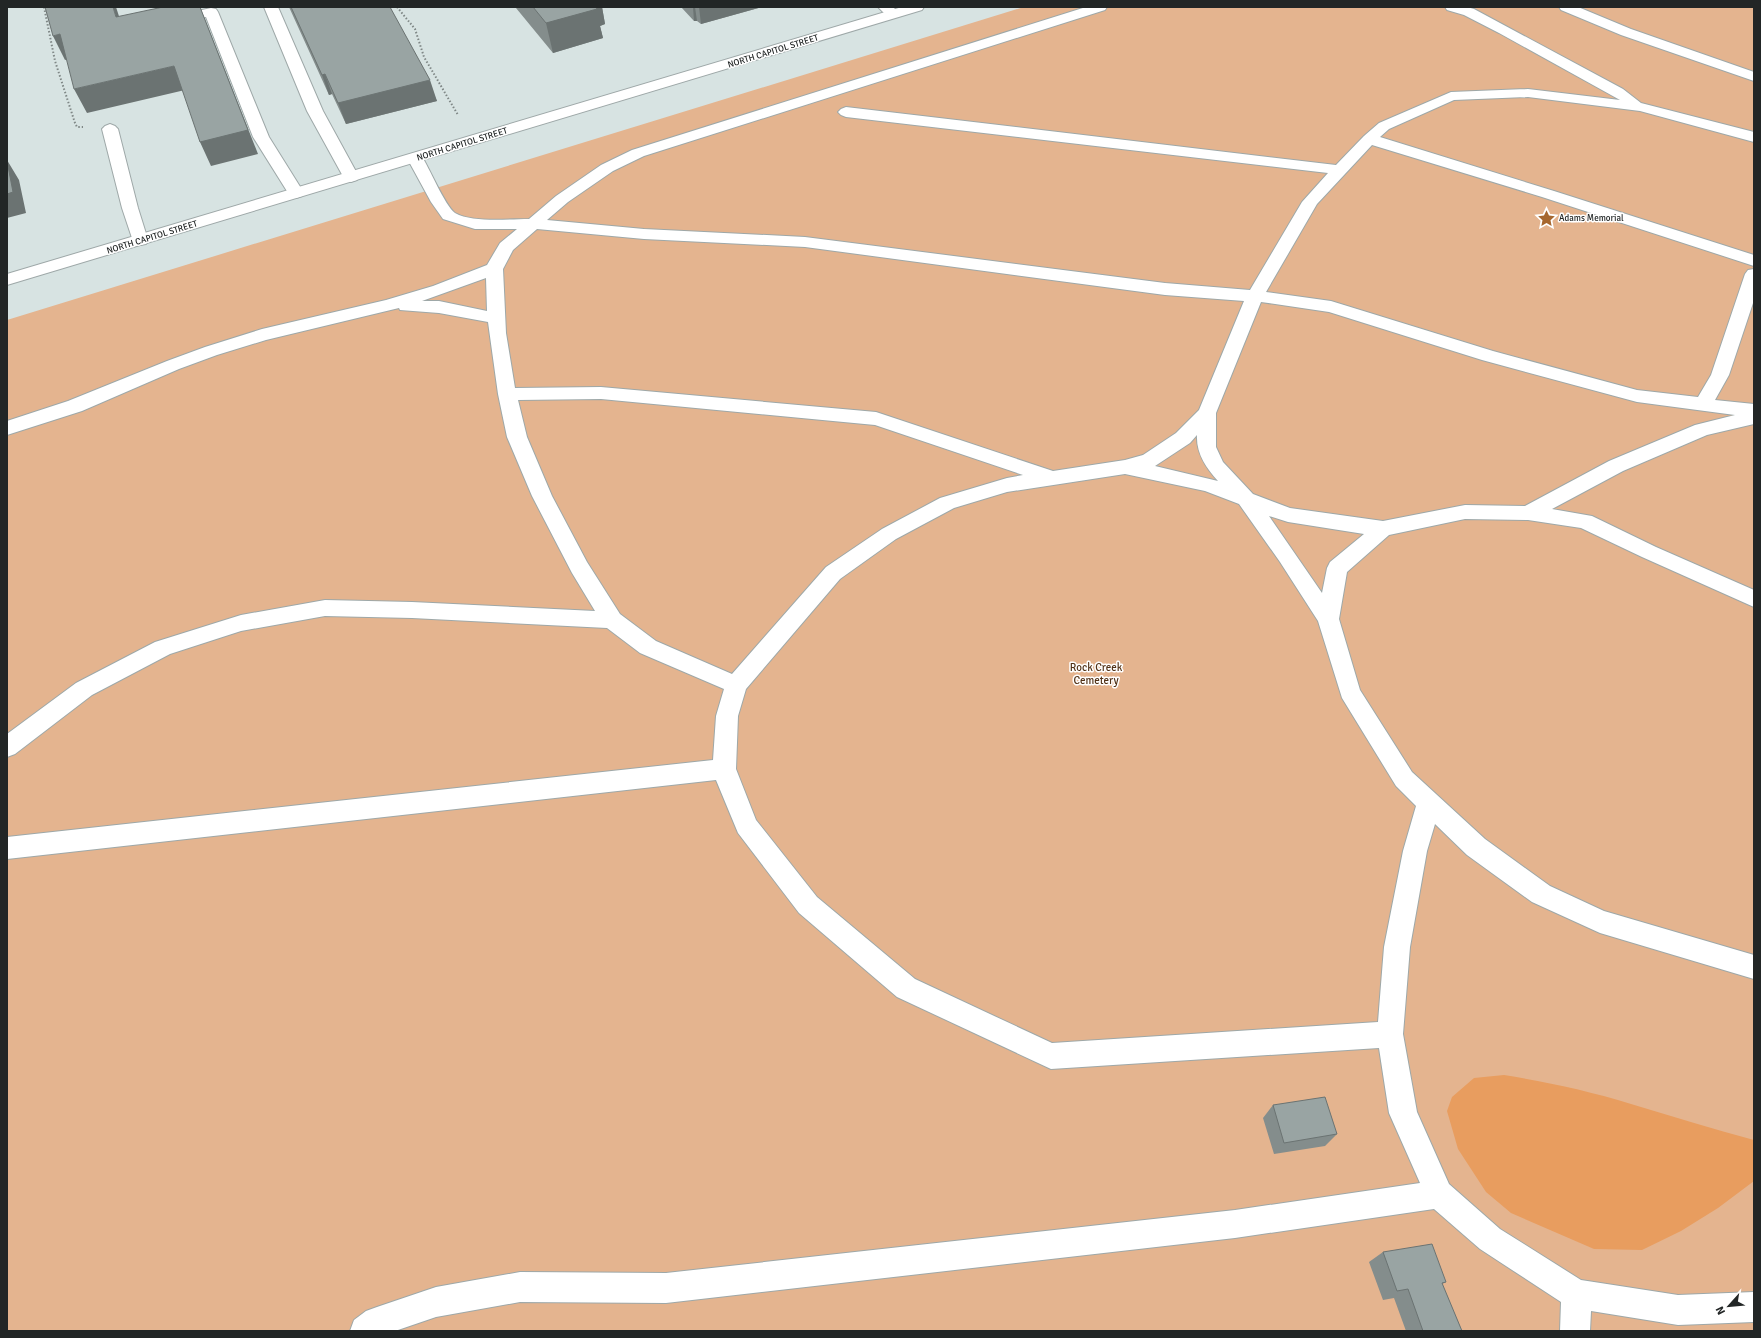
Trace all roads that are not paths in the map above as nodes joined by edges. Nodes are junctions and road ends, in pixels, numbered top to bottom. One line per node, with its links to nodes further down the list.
1 (271, 7): 16 (main road)
2 (917, 7): 6 (main road, NORTH CAPITOL STREET)
3 (1100, 7): 18 (main road)
4 (1452, 7): 9 (main road)
5 (1566, 7): 8 (main road)
6 (889, 11): 14 (main road, NORTH CAPITOL STREET)
7 (184, 18): 17 (main road)
8 (1754, 77)
9 (1641, 107): 12 (main road); 13 (main road)
10 (846, 112): 15 (main road)
11 (110, 129): 19 (main road)
12 (1754, 137)
13 (1369, 140): 15 (main road); 20 (main road)
14 (415, 158): 16 (main road, NORTH CAPITOL STREET); 18 (main road)
15 (1340, 170): 24 (main road)
16 (351, 177): 17 (main road, NORTH CAPITOL STREET)
17 (296, 193): 19 (main road, NORTH CAPITOL STREET)
18 (534, 224): 21 (main road); 24 (main road)
19 (140, 240): 23 (main road, NORTH CAPITOL STREET)
20 (1754, 260)
21 (494, 269): 25 (main road); 26 (main road)
22 (1754, 274): 28 (main road)
23 (7, 280)
24 (1255, 296): 28 (main road); 30 (main road)
25 (388, 305): 26 (main road); 32 (main road)
26 (496, 318): 27 (main road)
27 (508, 394): 34 (main road); 40 (main road)
28 (1703, 404): 29 (main road)
29 (1754, 411)
30 (1207, 413): 33 (main road); 35 (main road)
31 (1754, 417): 36 (main road)
32 (7, 428)
33 (1124, 467): 34 (main road); 35 (main road)
34 (1053, 478): 41 (main road)
35 (1246, 499): 37 (main road); 39 (main road)
36 (1528, 513): 37 (main road); 38 (main road)
37 (1383, 529): 39 (main road)
38 (1754, 599)
39 (1328, 619): 44 (main road)
40 (612, 620): 41 (main road); 42 (main road)
41 (736, 685): 43 (main road)
42 (7, 747)
43 (724, 769): 45 (main road); 47 (main road)
44 (1430, 803): 46 (main road); 47 (main road)
45 (7, 848)
46 (1754, 967)
47 (1390, 1034): 48 (main road)
48 (1439, 1194): 49 (main road); 51 (main road)
49 (1576, 1294): 50 (main road); 52 (main road)
50 (1754, 1307)
51 (365, 1331)
52 (1574, 1331)

